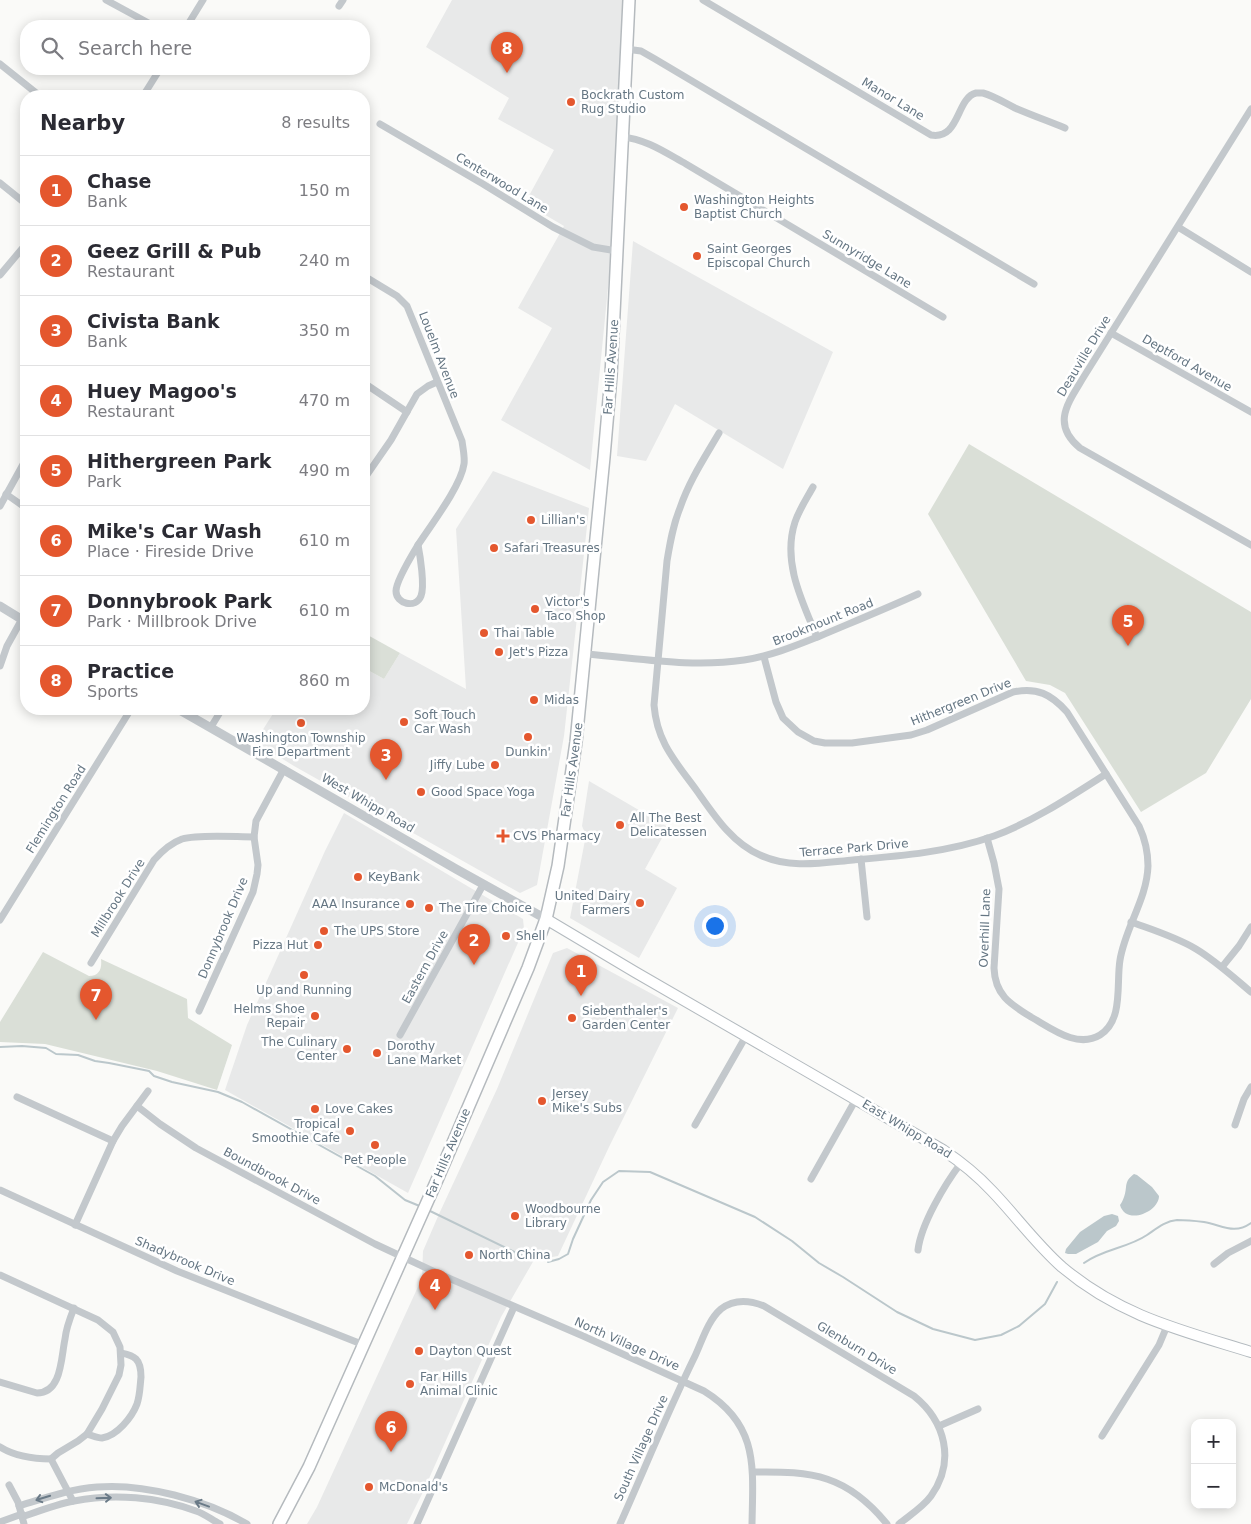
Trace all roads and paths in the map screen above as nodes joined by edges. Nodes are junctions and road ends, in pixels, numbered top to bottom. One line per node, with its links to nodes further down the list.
1 (106, 0): 5 (street)
2 (203, 0): 6 (street)
3 (629, 0): 7 (main road, Far Hills Avenue)
4 (702, 0): 14 (street, Manor Lane)
5 (143, 20)
6 (190, 20)
7 (626, 49): 15 (main road, Far Hills Avenue); 24 (street)
8 (0, 64): 10 (street)
9 (156, 75): 11 (street)
10 (32, 90)
11 (147, 90)
12 (1251, 109): 18 (street, Deauville Drive)
13 (380, 124): 20 (street, Centerwood Lane)
14 (1065, 128)
15 (622, 137): 20 (main road, Far Hills Avenue); 25 (street, Sunnyridge Lane)
16 (0, 183): 17 (street)
17 (20, 199)
18 (1178, 226): 21 (street); 26 (street, Deauville Drive)
19 (20, 251): 22 (street)
20 (617, 251): 45 (main road, Far Hills Avenue)
21 (1251, 272)
22 (0, 275)
23 (370, 280): 27 (street, Louelm Avenue)
24 (1034, 284)
25 (943, 317)
26 (1111, 333): 30 (street, Deptford Avenue); 39 (street, Deauville Drive)
27 (437, 382): 29 (street); 38 (street, Louelm Avenue)
28 (370, 387): 29 (street)
29 (407, 412): 33 (street)
30 (1251, 412)
31 (719, 432): 47 (street, Terrace Park Drive)
32 (20, 470): 35 (street)
33 (370, 470)
34 (813, 487): 44 (street)
35 (6, 494): 36 (street); 37 (street)
36 (20, 504)
37 (0, 506)
38 (418, 545): 38 (street)
39 (1251, 545)
40 (918, 594): 44 (street, Brookmount Road)
41 (0, 606): 42 (street)
42 (20, 618)
43 (20, 626): 48 (street)
44 (817, 637): 46 (street, Brookmount Road)
45 (585, 654): 47 (street, Brookmount Road); 60 (main road, Far Hills Avenue)
46 (764, 657): 47 (street, Brookmount Road); 54 (street, Hithergreen Drive)
47 (657, 661): 57 (street, Terrace Park Drive)
48 (0, 666)
49 (127, 715): 61 (street, Flemington Road)
50 (189, 715): 52 (street, West Whipp Road)
51 (218, 715): 52 (street)
52 (211, 727): 53 (street, West Whipp Road)
53 (284, 769): 55 (street, Donnybrook Drive); 58 (street, West Whipp Road)
54 (1106, 774): 56 (street, Terrace Park Drive); 62 (street, Hithergreen Drive)
55 (254, 837): 64 (street, Millbrook Drive); 67 (street, Donnybrook Drive)
56 (987, 838): 57 (street, Terrace Park Drive); 62 (street, Overhill Lane)
57 (862, 859): 59 (street)
58 (483, 884): 60 (street, West Whipp Road); 68 (street, Eastern Drive)
59 (867, 917)
60 (546, 919): 69 (main road, East Whipp Road); 84 (main road, Far Hills Avenue)
61 (0, 920)
62 (1131, 922): 65 (street)
63 (1251, 928): 65 (street)
64 (91, 963)
65 (1222, 967): 66 (street)
66 (1251, 992)
67 (200, 1011)
68 (400, 1035)
69 (746, 1036): 73 (main road, East Whipp Road); 75 (street)
70 (1251, 1087): 76 (street)
71 (148, 1091): 74 (street)
72 (17, 1097): 77 (street)
73 (856, 1098): 78 (main road, East Whipp Road); 79 (street)
74 (137, 1106): 77 (street); 84 (street, Boundbrook Drive)
75 (695, 1124)
76 (1235, 1125)
77 (113, 1141): 81 (street)
78 (961, 1163): 83 (street); 89 (main road, East Whipp Road)
79 (811, 1179)
80 (0, 1190): 81 (street, Shadybrook Drive)
81 (75, 1225): 90 (street, Shadybrook Drive)
82 (1251, 1241): 85 (street)
83 (918, 1250)
84 (402, 1256): 87 (street, North Village Drive); 90 (main road, Far Hills Avenue)
85 (1214, 1264)
86 (0, 1275): 88 (street)
87 (514, 1307): 93 (street, North Village Drive); 111 (street)
88 (74, 1308): 92 (street); 94 (street)
89 (1167, 1326): 91 (main road, East Whipp Road); 98 (street)
90 (364, 1345): 110 (main road, Far Hills Avenue)
91 (1251, 1352)
92 (121, 1353): 97 (street); 97 (street)
93 (683, 1381): 96 (street, Glenburn Drive); 101 (street, North Village Drive); 112 (street, South Village Drive)
94 (0, 1382)
95 (978, 1409): 96 (street)
96 (939, 1426): 115 (street, Glenburn Drive)
97 (87, 1434): 100 (street)
98 (1102, 1436)
99 (0, 1447): 100 (street)
100 (51, 1459): 103 (street)
101 (753, 1472): 113 (street, North Village Drive); 114 (street)
102 (9, 1486): 105 (street)
103 (68, 1491): 104 (street); 105 (street, one-way to 105); 109 (street, one-way to 103)
104 (74, 1501): 106 (street); 108 (street, one-way to 108)
105 (19, 1506): 106 (street)
106 (23, 1518): 107 (street)
107 (0, 1522)
108 (220, 1524)
109 (247, 1524)
110 (279, 1524)
111 (417, 1524)
112 (620, 1524)
113 (752, 1524)
114 (887, 1524)
115 (899, 1524)

